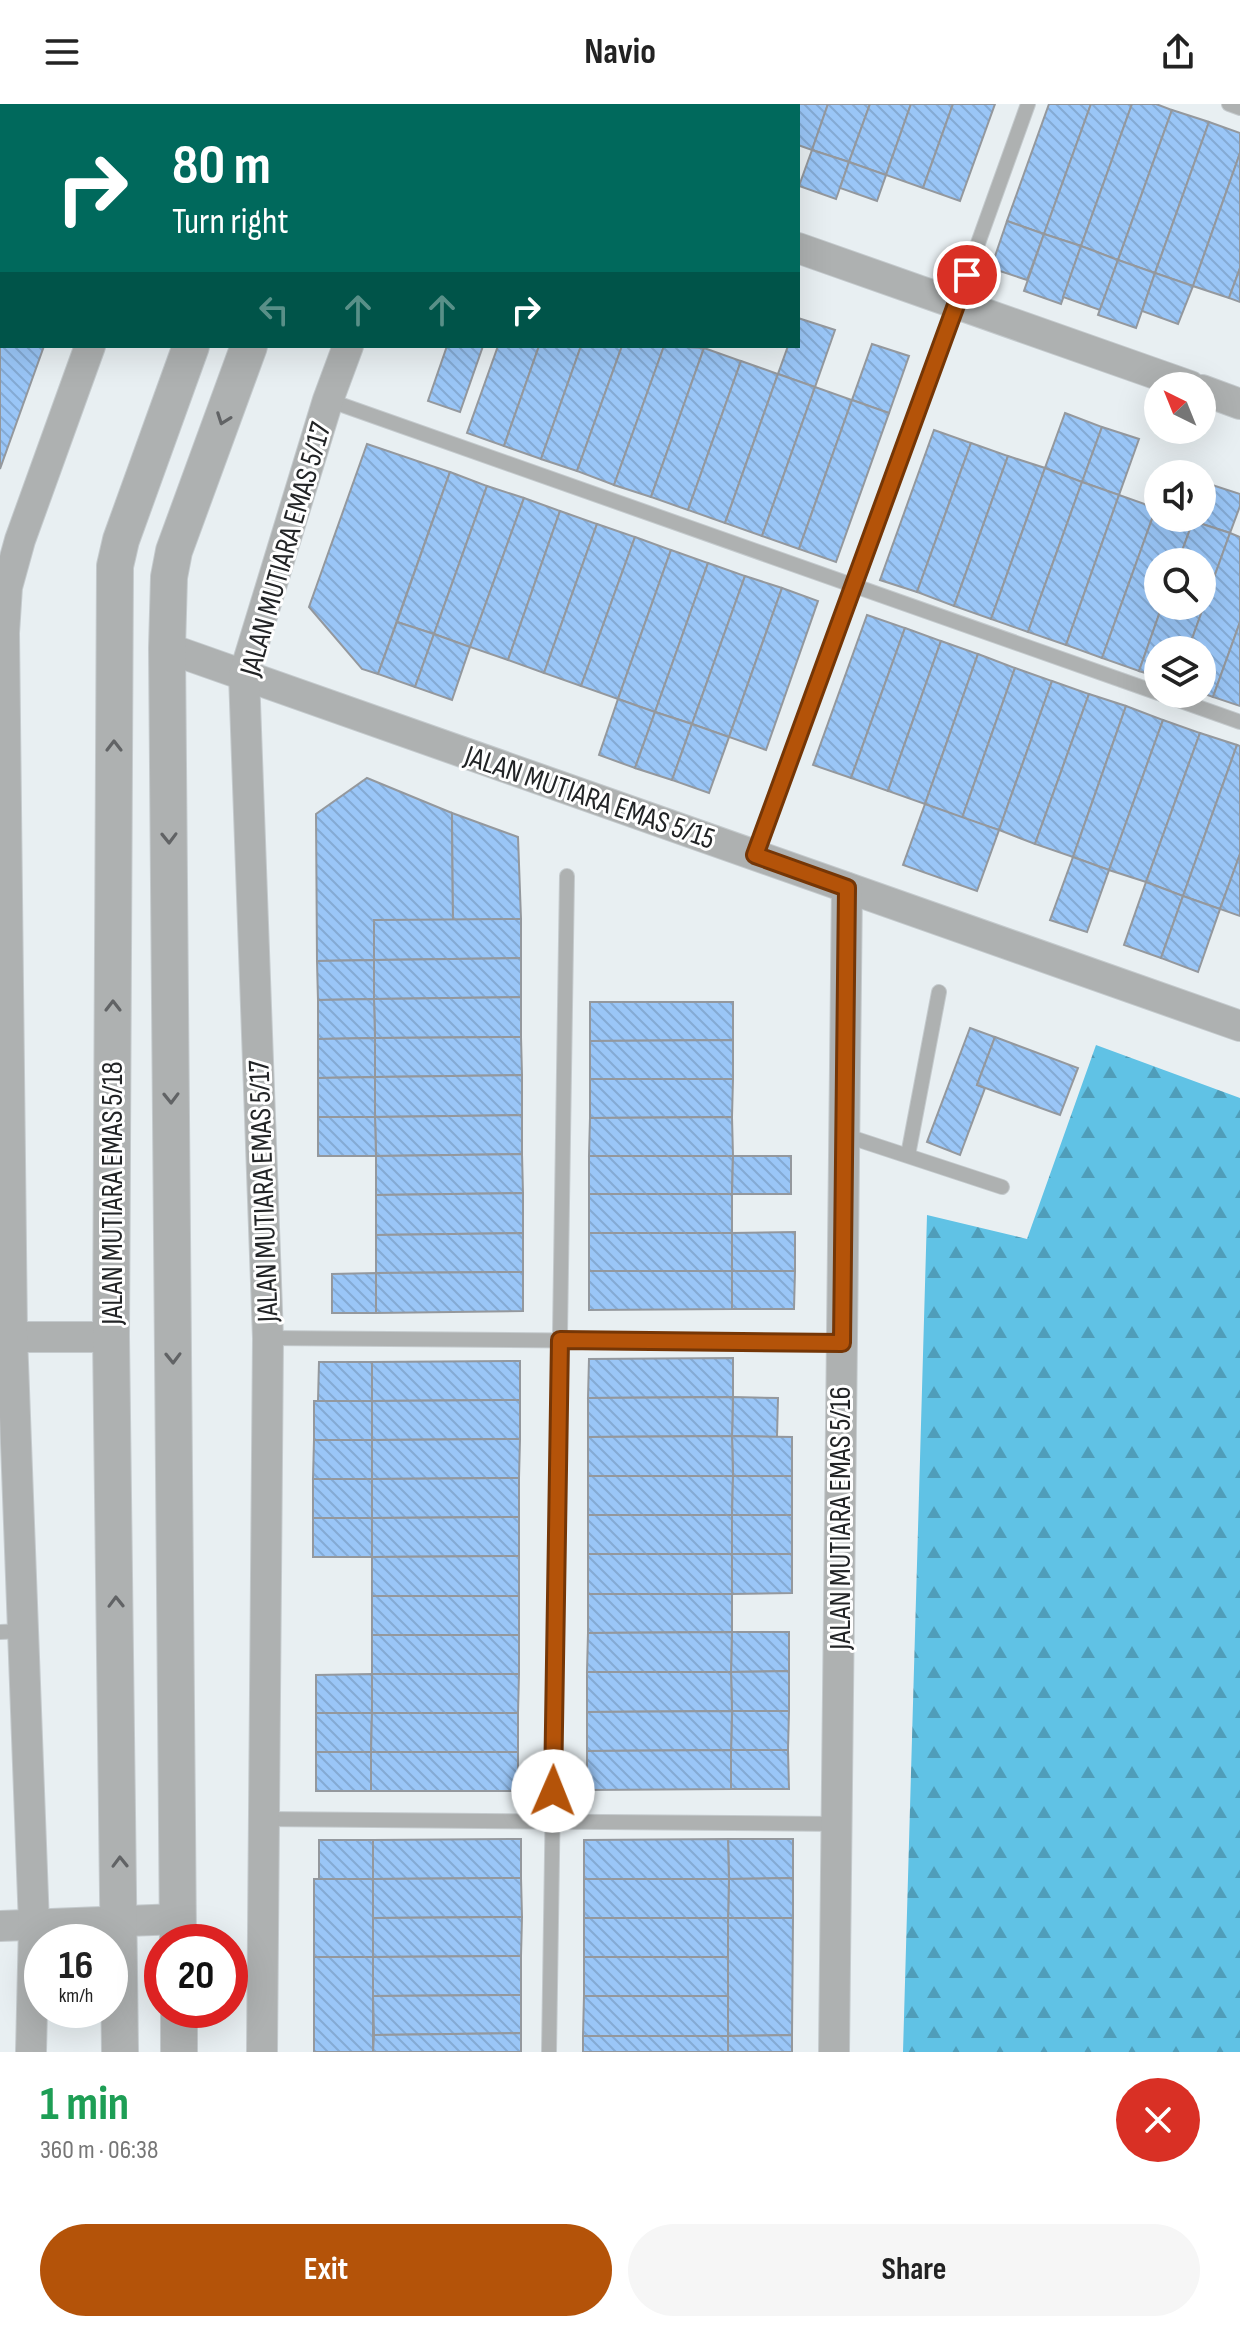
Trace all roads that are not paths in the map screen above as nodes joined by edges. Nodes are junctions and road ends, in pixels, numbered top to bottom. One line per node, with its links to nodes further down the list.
1 (1028, 104): 5 (lane)
2 (1229, 104): 3 (lane)
3 (1240, 108)
4 (800, 249): 5 (street)
5 (956, 304): 10 (street); 15 (lane)
6 (89, 348): 14 (street)
7 (190, 348): 30 (street, JALAN MUTIARA EMAS 5/18, one-way to 7)
8 (248, 348): 16 (street, JALAN MUTIARA EMAS 5/18, one-way to 16)
9 (347, 348): 12 (street, JALAN MUTIARA EMAS 5/17)
10 (1150, 372)
11 (1216, 395): 13 (street)
12 (328, 400): 15 (lane); 17 (street, JALAN MUTIARA EMAS 5/17)
13 (1240, 404)
14 (4, 586): 29 (street)
15 (855, 586): 18 (lane); 21 (lane)
16 (167, 648): 17 (street, JALAN MUTIARA EMAS 5/15); 41 (street, JALAN MUTIARA EMAS 5/18, one-way to 41)
17 (244, 675): 21 (street, JALAN MUTIARA EMAS 5/15); 31 (street, JALAN MUTIARA EMAS 5/17)
18 (1144, 688)
19 (1200, 708): 20 (lane)
20 (1240, 722)
21 (755, 855): 23 (street, JALAN MUTIARA EMAS 5/15)
22 (567, 876): 32 (lane)
23 (847, 888): 25 (street, JALAN MUTIARA EMAS 5/15); 26 (street, JALAN MUTIARA EMAS 5/16)
24 (939, 992): 27 (lane)
25 (1240, 1026)
26 (844, 1135): 27 (lane); 33 (street, JALAN MUTIARA EMAS 5/16)
27 (908, 1155): 28 (lane)
28 (1002, 1187)
29 (6, 1336): 30 (street); 34 (street)
30 (111, 1337): 38 (street, JALAN MUTIARA EMAS 5/18, one-way to 30)
31 (268, 1338): 32 (lane); 35 (street, JALAN MUTIARA EMAS 5/17)
32 (560, 1340): 33 (lane); 36 (lane)
33 (842, 1343): 37 (street, JALAN MUTIARA EMAS 5/16)
34 (12, 1632): 39 (street)
35 (264, 1819): 36 (lane); 50 (street, JALAN MUTIARA EMAS 5/17)
36 (553, 1821): 37 (lane); 51 (lane)
37 (838, 1824): 52 (street, JALAN MUTIARA EMAS 5/16)
38 (121, 1921): 40 (street); 43 (street); 48 (street, JALAN MUTIARA EMAS 5/18)
39 (34, 1924)
40 (56, 1924)
41 (178, 1924)
42 (24, 1925): 44 (street)
43 (144, 1925)
44 (0, 1926)
45 (32, 2028): 47 (street)
46 (179, 2028): 49 (street)
47 (31, 2052)
48 (120, 2052)
49 (179, 2052)
50 (262, 2052)
51 (549, 2052)
52 (834, 2052)

